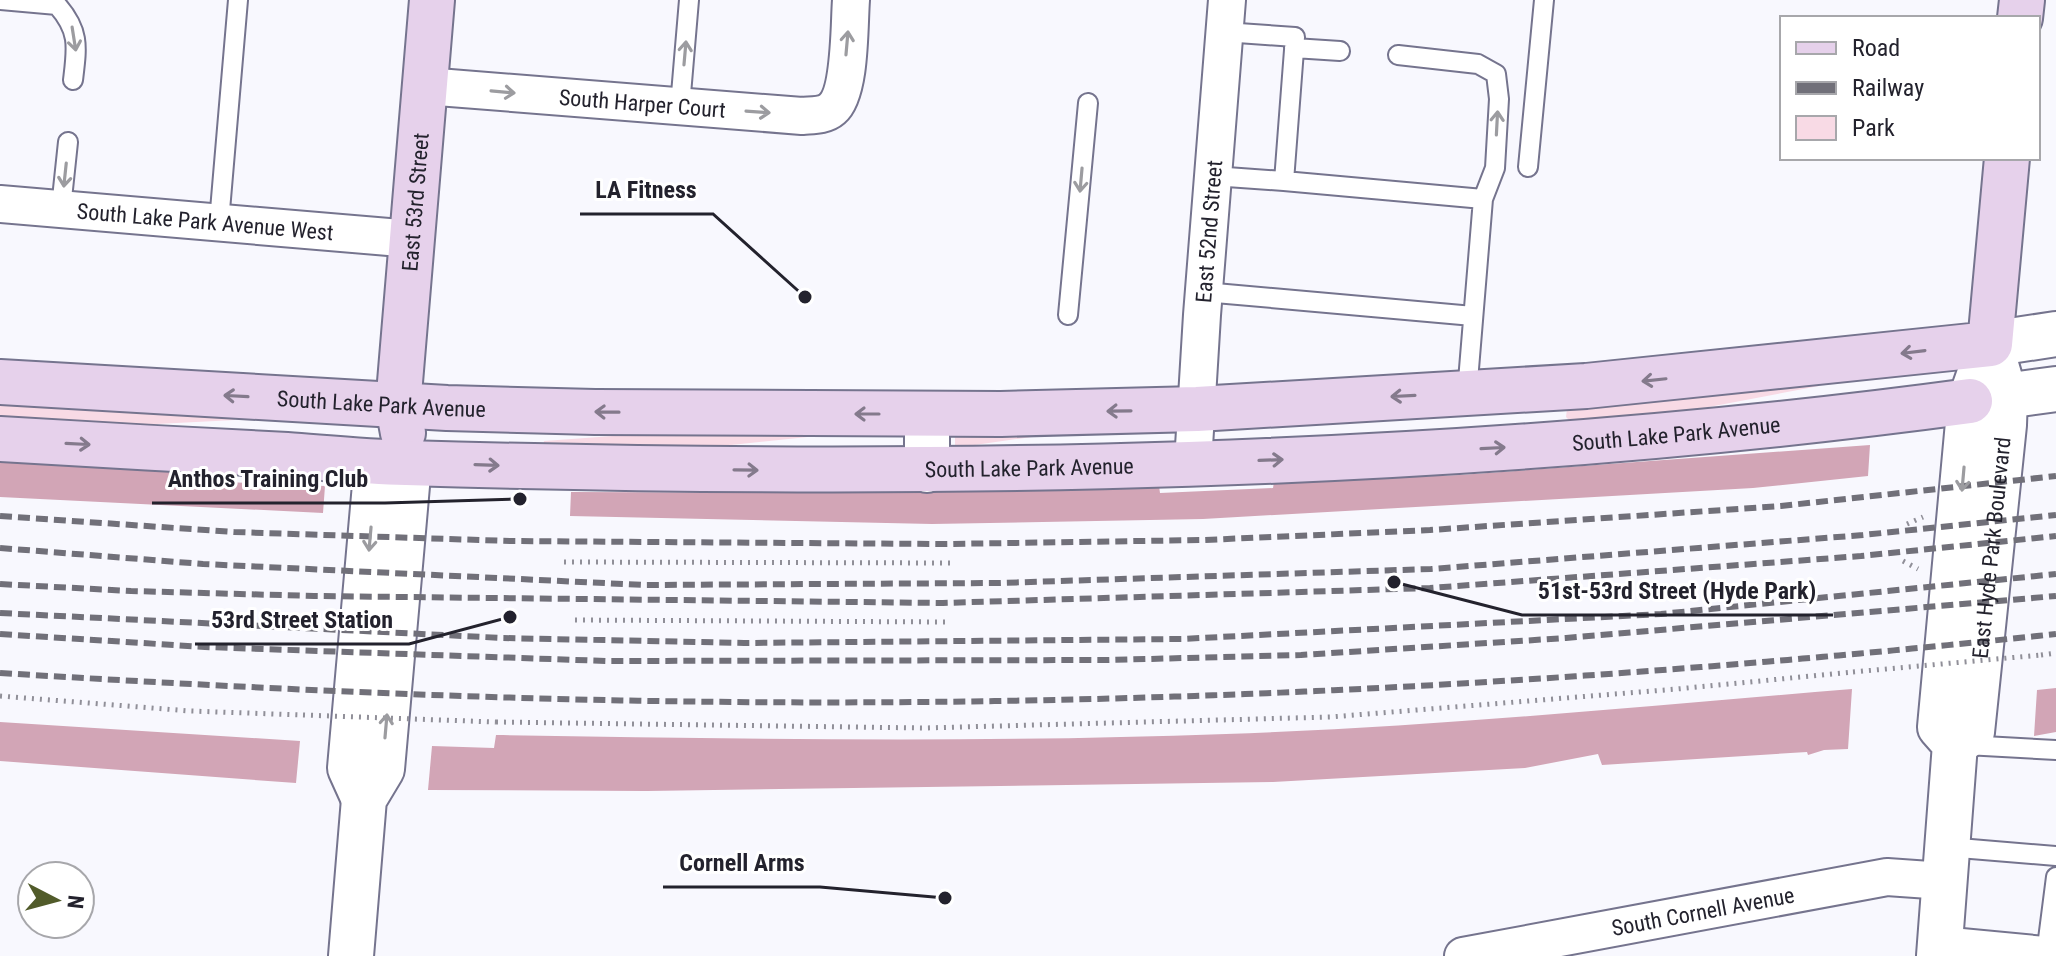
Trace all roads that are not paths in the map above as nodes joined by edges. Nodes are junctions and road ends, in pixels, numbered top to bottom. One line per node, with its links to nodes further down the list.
1 (0, 0): 11 (lane, one-way to 11)
2 (238, 0): 23 (lane)
3 (432, 0): 12 (main road, East 53rd Street)
4 (689, 0): 14 (lane, one-way to 4)
5 (851, 0): 14 (street, South Harper Court, one-way to 5)
6 (1544, 0): 17 (lane)
7 (1226, 16): 8 (lane); 18 (street, East 52nd Street)
8 (1294, 48): 9 (lane); 19 (lane)
9 (1340, 51)
10 (1398, 55): 20 (lane, one-way to 10)
11 (73, 80)
12 (425, 86): 14 (street, South Harper Court, one-way to 14); 24 (main road, East 53rd Street)
13 (1088, 103): 26 (lane, one-way to 26)
14 (680, 106)
15 (68, 142): 22 (lane, one-way to 22)
16 (2007, 160): 29 (main road, East Hyde Park Boulevard)
17 (1528, 167)
18 (1213, 176): 19 (lane); 25 (street, East 52nd Street)
19 (1284, 181): 20 (lane)
20 (1483, 199): 27 (lane)
21 (0, 204): 22 (street, South Lake Park Avenue West)
22 (61, 208): 23 (street, South Lake Park Avenue West)
23 (219, 222): 24 (street, South Lake Park Avenue West)
24 (412, 239): 34 (main road, East 53rd Street)
25 (1204, 292): 27 (lane); 35 (street, East 52nd Street)
26 (1068, 315)
27 (1473, 316): 32 (lane)
28 (2056, 334): 29 (street, South Lake Park Avenue)
29 (1990, 344): 32 (main road, South Lake Park Avenue, one-way to 32); 33 (street, East Hyde Park Boulevard)
30 (0, 382): 34 (main road, South Lake Park Avenue, one-way to 30)
31 (2056, 389): 33 (street, South Lake Park Avenue)
32 (1467, 393): 35 (main road, South Lake Park Avenue, one-way to 35)
33 (1988, 398): 39 (main road, South Lake Park Avenue, one-way to 33); 41 (street, East Hyde Park Boulevard)
34 (398, 406): 36 (main road, South Lake Park Avenue, one-way to 34); 38 (main road, East 53rd Street)
35 (1197, 409): 36 (main road, South Lake Park Avenue, one-way to 36); 39 (street, East 52nd Street)
36 (927, 415): 40 (street)
37 (0, 439): 38 (main road, South Lake Park Avenue, one-way to 38)
38 (393, 462): 40 (main road, South Lake Park Avenue, one-way to 40); 48 (street, East 53rd Street)
39 (1193, 463): 40 (main road, South Lake Park Avenue)
40 (927, 470)
41 (1955, 744): 42 (lane); 44 (street, East Hyde Park Boulevard)
42 (2056, 750)
43 (2056, 856): 44 (lane)
44 (1945, 864): 46 (street, East Hyde Park Boulevard); 49 (street, South Cornell Avenue)
45 (2056, 877): 47 (lane)
46 (1939, 950): 47 (street)
47 (2046, 955): 50 (street)
48 (351, 956)
49 (1463, 956)
50 (2056, 956)

